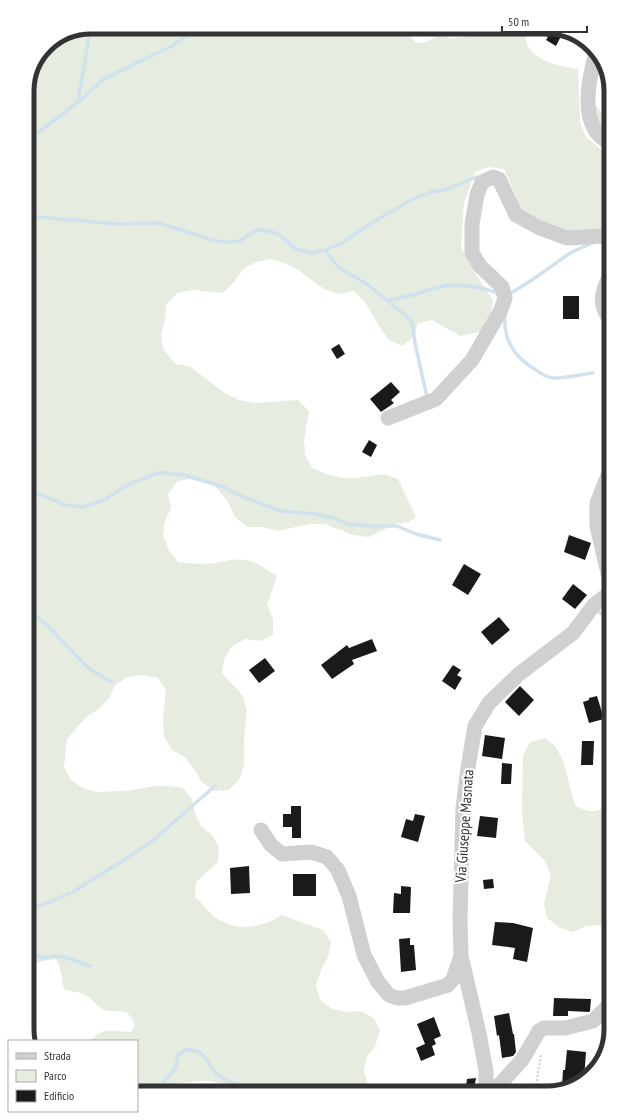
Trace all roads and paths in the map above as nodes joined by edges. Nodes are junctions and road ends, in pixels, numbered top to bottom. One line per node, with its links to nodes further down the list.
1 (594, 60): 2 (street)
2 (604, 139)
3 (604, 236): 6 (street)
4 (604, 286): 5 (street)
5 (604, 308)
6 (388, 418)
7 (604, 486): 8 (street)
8 (604, 558)
9 (604, 597): 11 (street, Via Giuseppe Masnata)
10 (260, 830): 11 (street)
11 (461, 956): 14 (street, Via Giuseppe Masnata)
12 (604, 1010): 15 (street)
13 (542, 1049): 16 (path)
14 (486, 1086)
15 (498, 1086)
16 (536, 1086)

